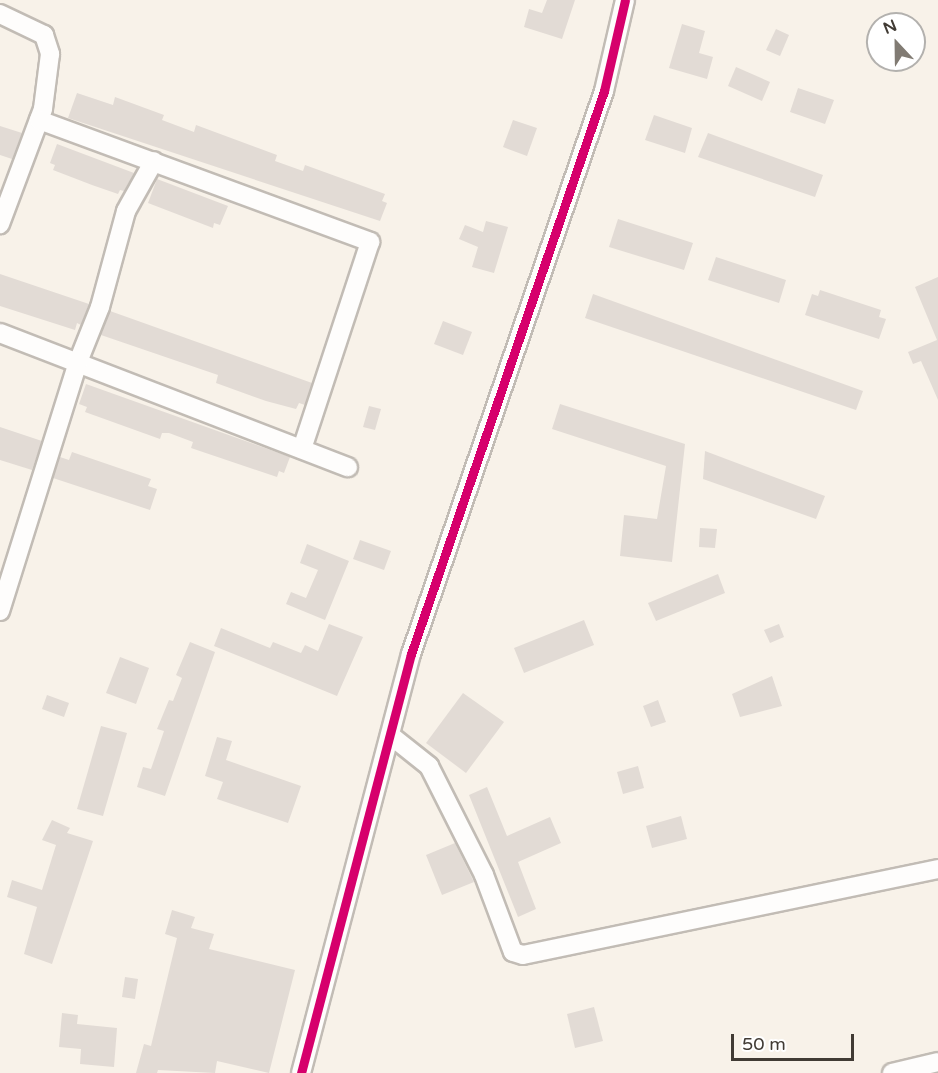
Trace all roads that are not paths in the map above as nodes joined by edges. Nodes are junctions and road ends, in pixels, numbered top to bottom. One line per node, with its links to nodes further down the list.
1 (625, 0): 11 (street)
2 (0, 14): 3 (street)
3 (39, 120): 4 (street); 5 (street)
4 (154, 161): 7 (street); 8 (street)
5 (0, 224)
6 (0, 333): 7 (street)
7 (78, 362): 8 (street); 10 (street)
8 (302, 449): 9 (street)
9 (348, 467)
10 (0, 611)
11 (390, 735): 12 (street); 14 (street)
12 (938, 869)
13 (938, 1062): 15 (street)
14 (301, 1073)
15 (892, 1073)

